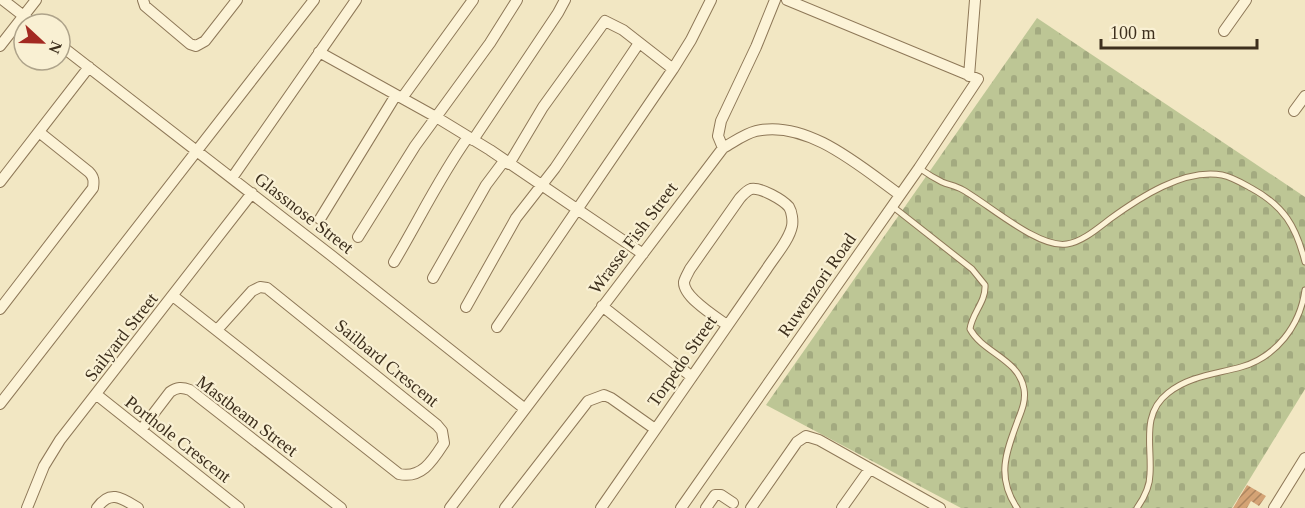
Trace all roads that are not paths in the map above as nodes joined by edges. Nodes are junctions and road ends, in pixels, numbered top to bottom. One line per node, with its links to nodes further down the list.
1 (3, 0): 14 (street)
2 (143, 0): 3 (street)
3 (237, 0)
4 (314, 0): 31 (street)
5 (356, 0): 19 (street)
6 (473, 0): 24 (street)
7 (517, 0): 27 (street)
8 (565, 0): 29 (street)
9 (711, 0): 22 (street)
10 (775, 0): 30 (street)
11 (787, 0): 23 (street)
12 (975, 0): 23 (street)
13 (1246, 0): 16 (street)
14 (19, 12)
15 (12, 30): 18 (street)
16 (1224, 31)
17 (639, 43): 22 (street); 32 (street); 36 (street)
18 (0, 45)
19 (319, 52): 24 (street); 34 (street)
20 (72, 54): 21 (street, Glassnose Street)
21 (89, 67): 28 (street); 31 (street, Glassnose Street)
22 (673, 69): 40 (street)
23 (974, 78): 33 (street, Ruwenzori Road)
24 (399, 96): 27 (street); 41 (street)
25 (1305, 96): 26 (street)
26 (1294, 111)
27 (436, 117): 29 (street); 42 (street)
28 (39, 132): 35 (street); 51 (street)
29 (470, 138): 32 (street); 44 (street)
30 (723, 148): 38 (street, Wrasse Fish Street); 43 (street, Wrasse Fish Street)
31 (197, 153): 34 (street, Glassnose Street); 57 (street)
32 (506, 162): 36 (street); 46 (street)
33 (919, 168): 38 (street, Ruwenzori Road); 45 (lane)
34 (232, 178): 37 (street, Glassnose Street)
35 (1, 179)
36 (542, 185): 40 (street); 50 (street)
37 (252, 193): 48 (street, Sailyard Street); 58 (street, Glassnose Street)
38 (900, 195): 39 (street, Ruwenzori Road)
39 (892, 206): 72 (street, Ruwenzori Road); 77 (lane)
40 (576, 209): 43 (street); 53 (street)
41 (320, 219)
42 (358, 237)
43 (643, 254): 49 (street, Wrasse Fish Street)
44 (394, 262)
45 (1305, 262)
46 (433, 278)
47 (1305, 290): 78 (lane)
48 (173, 296): 54 (street, Sailbard Crescent); 56 (street, Sailyard Street)
49 (602, 306): 55 (street); 58 (street, Wrasse Fish Street)
50 (466, 308)
51 (0, 309)
52 (727, 325): 52 (street, Torpedo Street); 55 (street, Torpedo Street)
53 (497, 327)
54 (217, 330): 54 (street, Sailbard Crescent)
55 (692, 377): 59 (street, Torpedo Street)
56 (96, 395): 60 (street, Porthole Crescent); 64 (street, Sailyard Street)
57 (0, 404)
58 (525, 409): 69 (street, Wrasse Fish Street)
59 (655, 429): 70 (street); 71 (street, Torpedo Street)
60 (141, 430): 67 (street, Porthole Crescent); 68 (street, Mastbeam Street)
61 (1305, 458): 79 (street)
62 (869, 470): 74 (street); 75 (street); 76 (street)
63 (734, 503): 73 (street)
64 (30, 506)
65 (97, 508): 66 (street)
66 (138, 508)
67 (240, 508)
68 (341, 508)
69 (450, 508)
70 (505, 508)
71 (601, 508)
72 (681, 508)
73 (705, 508)
74 (751, 508)
75 (842, 508)
76 (939, 508)
77 (1017, 508)
78 (1137, 508)
79 (1276, 508)

